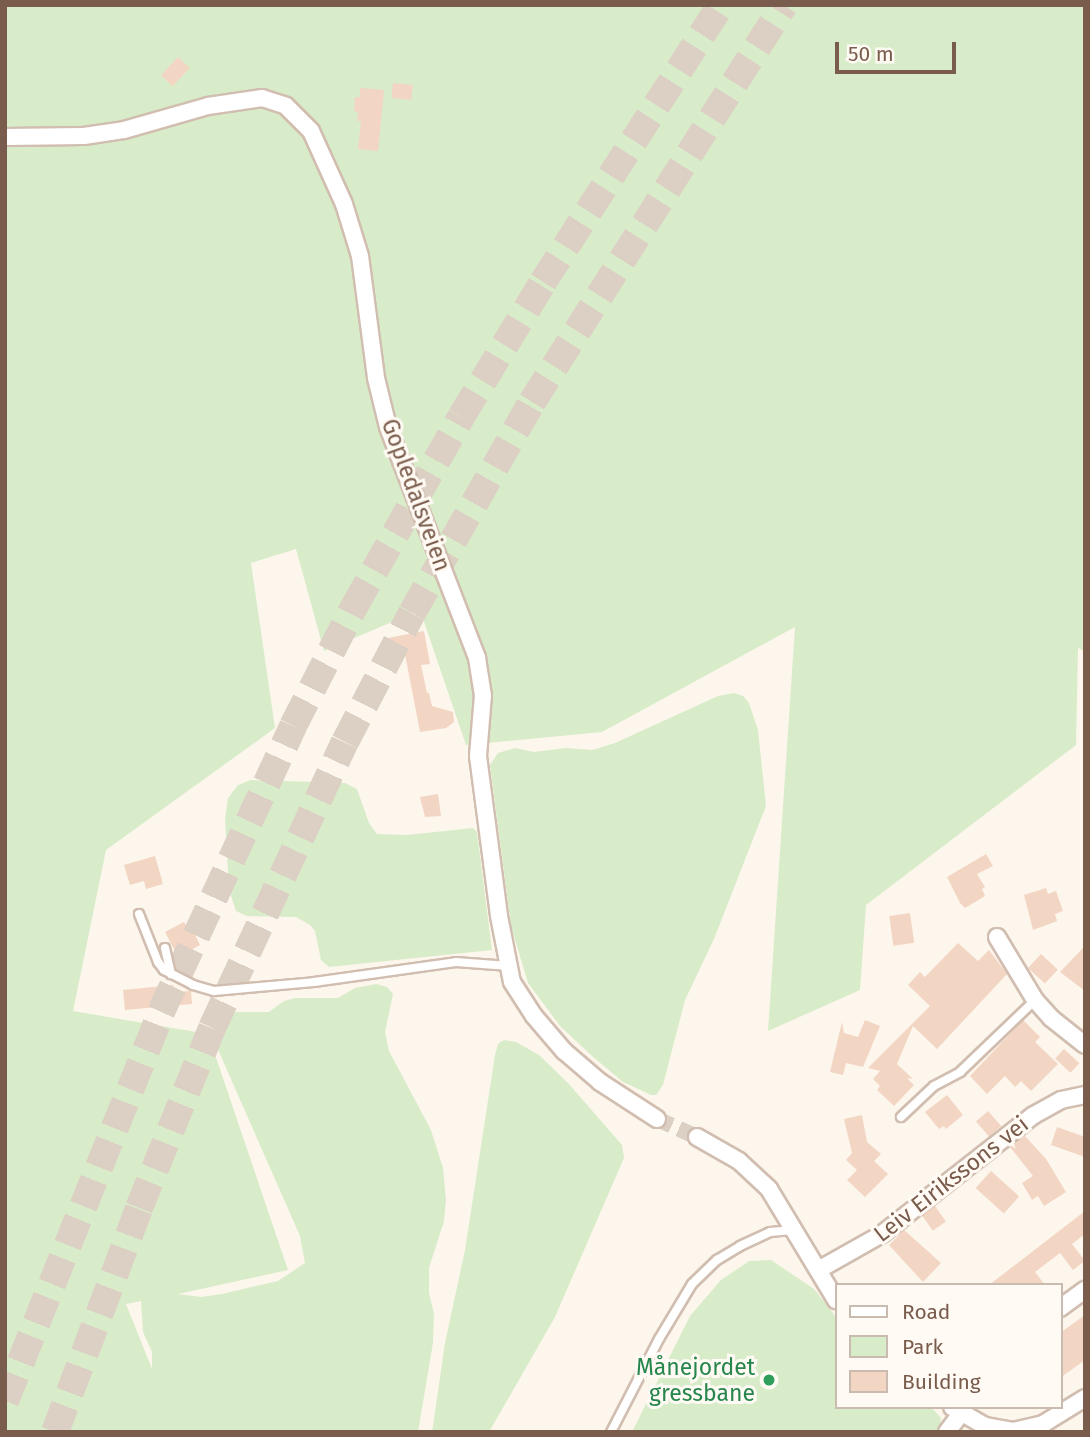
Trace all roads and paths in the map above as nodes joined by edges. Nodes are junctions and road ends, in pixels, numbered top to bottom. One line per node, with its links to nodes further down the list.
1 (5, 137): 5 (street, Gopledalsveien)
2 (139, 914): 6 (lane)
3 (997, 937): 7 (street)
4 (165, 948): 6 (lane)
5 (509, 966): 6 (lane); 11 (street, Gopledalsveien)
6 (172, 974)
7 (1035, 999): 8 (street); 10 (lane)
8 (1085, 1045)
9 (1085, 1095): 14 (street, Leiv Eirikssons vei)
10 (901, 1117)
11 (657, 1119)
12 (697, 1137): 13 (street)
13 (793, 1230): 14 (street); 20 (lane)
14 (820, 1269): 16 (street)
15 (1085, 1290): 17 (street)
16 (834, 1296)
17 (1062, 1307)
18 (1085, 1398): 19 (street)
19 (957, 1410): 21 (street)
20 (611, 1432)
21 (947, 1432)

